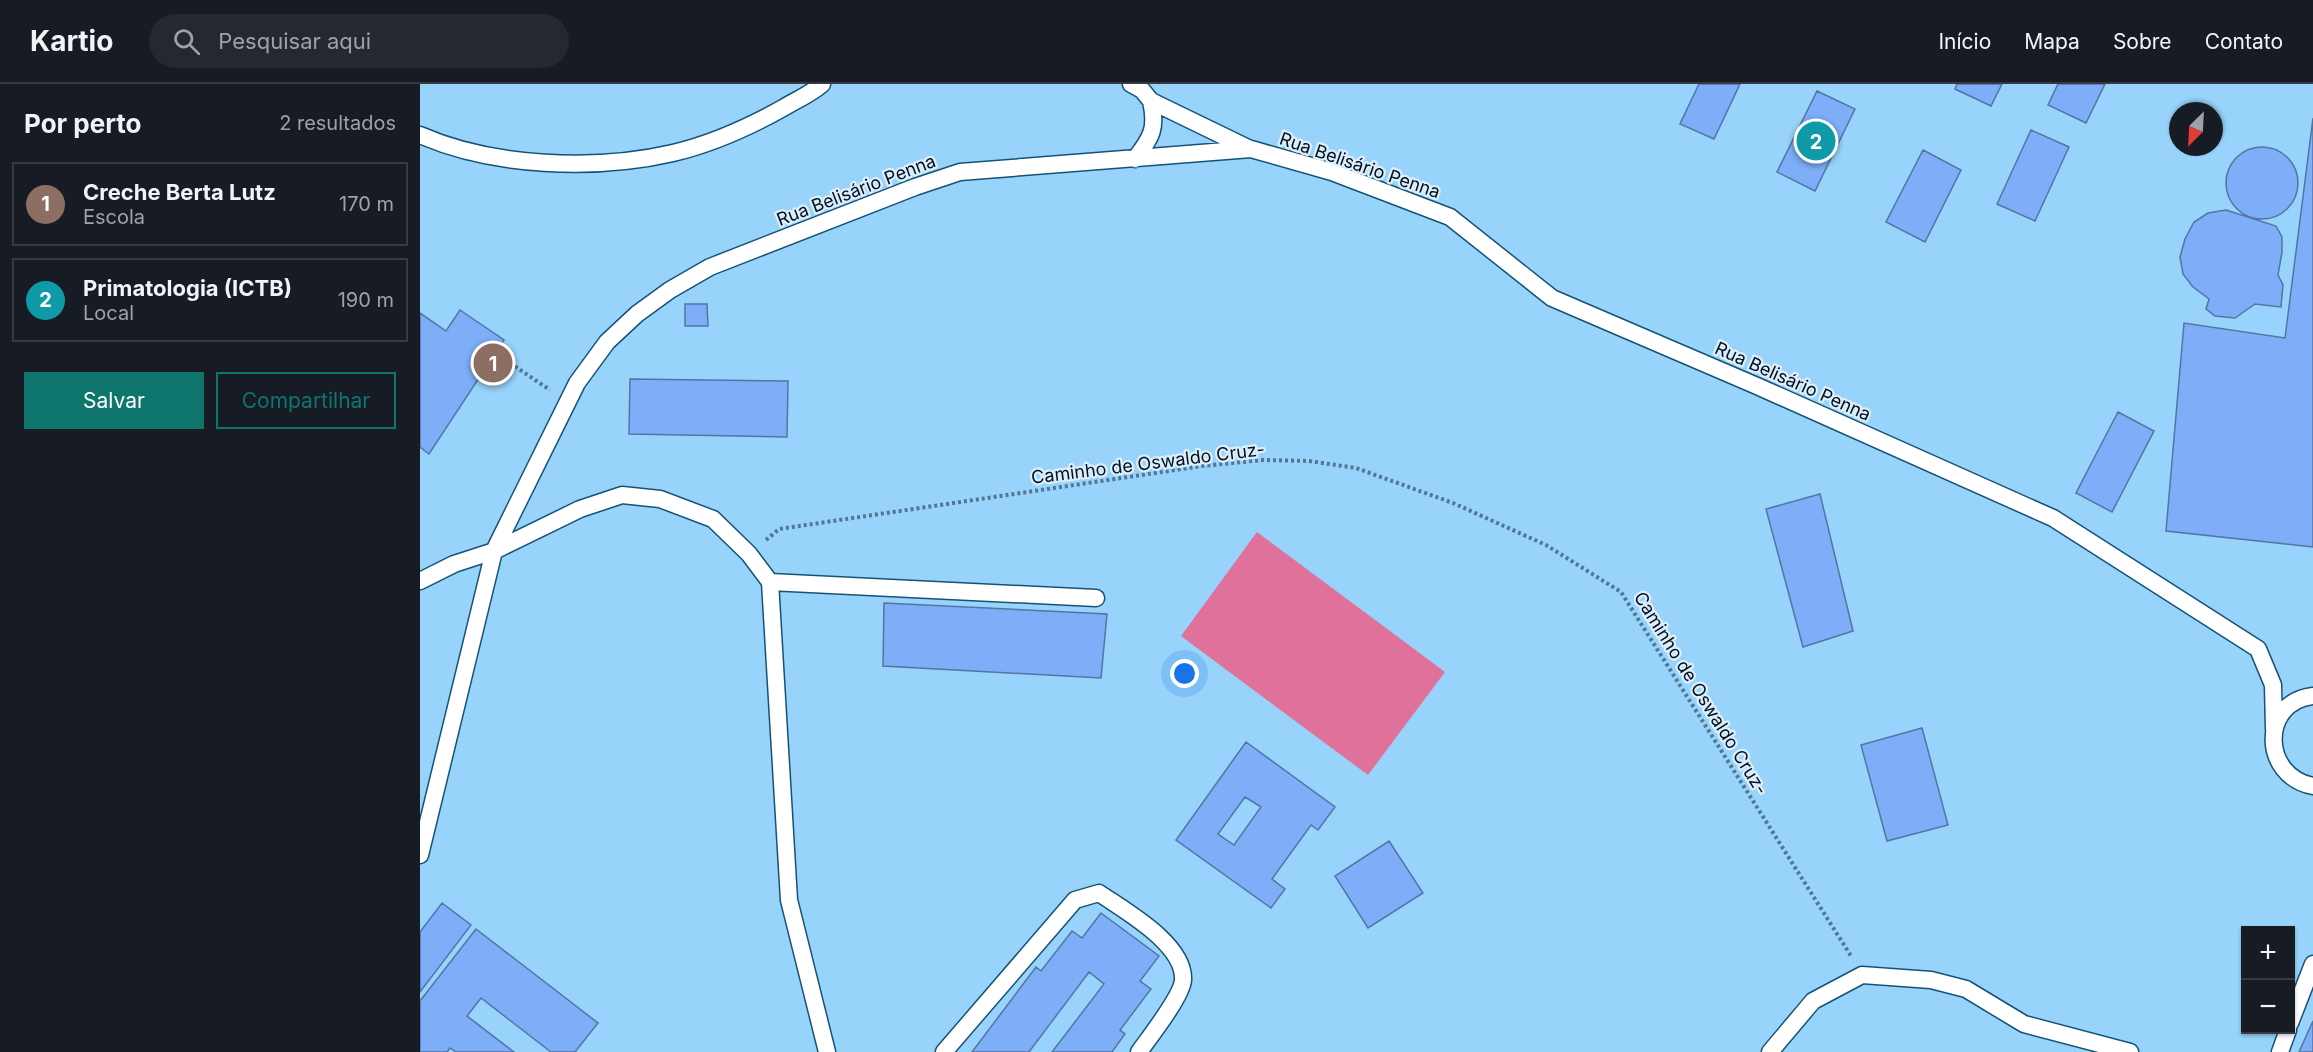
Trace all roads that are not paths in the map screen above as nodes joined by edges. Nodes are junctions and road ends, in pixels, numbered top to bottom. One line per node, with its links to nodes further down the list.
1 (822, 84): 4 (lane)
2 (1131, 84): 3 (lane)
3 (1151, 101): 5 (lane); 6 (lane)
4 (420, 135)
5 (1251, 149): 6 (lane, Rua Belisário Penna); 12 (lane, Rua Belisário Penna)
6 (1135, 159): 7 (lane, Rua Belisário Penna)
7 (494, 551): 8 (lane); 9 (lane); 14 (lane, Rua Belisário Penna)
8 (420, 581)
9 (770, 582): 10 (lane); 18 (lane)
10 (1096, 598)
11 (2313, 696): 12 (lane)
12 (2274, 729): 13 (lane, Rua Belisário Penna)
13 (2312, 787)
14 (420, 855)
15 (2313, 964): 16 (lane)
16 (2295, 1010)
17 (2286, 1034): 23 (lane)
18 (827, 1052)
19 (944, 1052): 20 (lane)
20 (1139, 1052)
21 (1770, 1052): 22 (lane)
22 (2130, 1052)
23 (2280, 1052)

